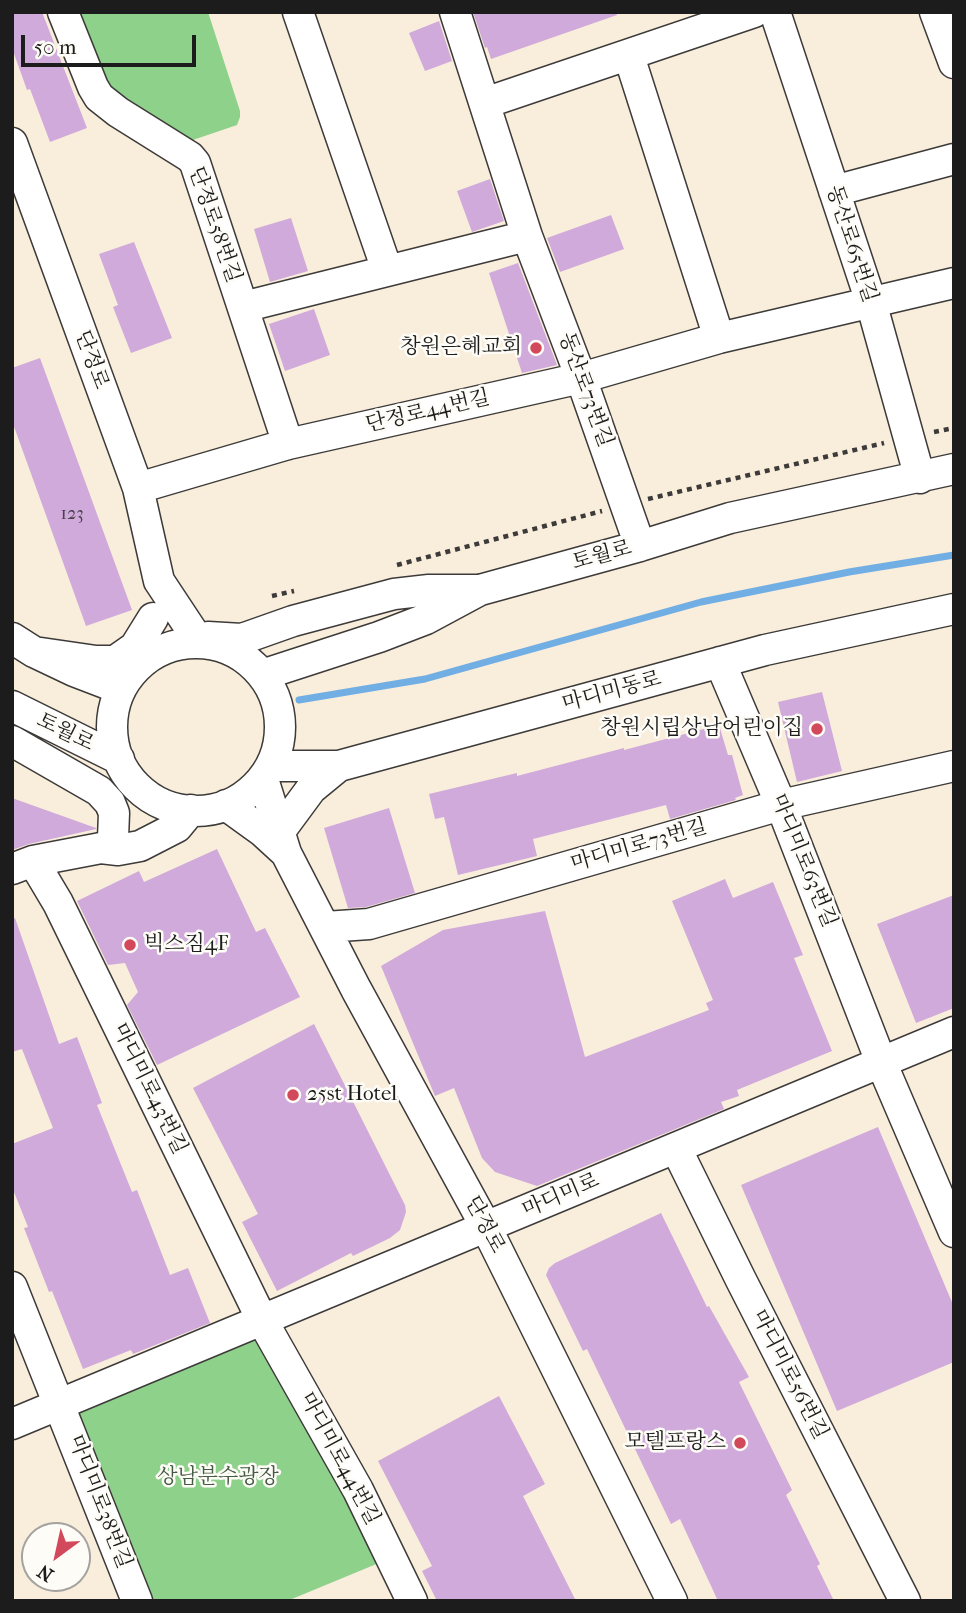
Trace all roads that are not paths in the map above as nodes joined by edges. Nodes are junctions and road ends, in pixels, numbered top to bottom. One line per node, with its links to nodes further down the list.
1 (63, 12): 17 (street, 단정로58번길)
2 (298, 12): 14 (street)
3 (455, 12): 9 (street, 동산로73번길)
4 (754, 12): 7 (street)
5 (775, 12): 12 (street, 동산로65번길)
6 (935, 12): 8 (street)
7 (629, 55): 9 (street); 18 (street)
8 (954, 63)
9 (485, 103): 13 (street, 동산로73번길)
10 (12, 143): 23 (street, 단정로)
11 (954, 159): 12 (street)
12 (834, 191): 16 (street, 동산로65번길)
13 (527, 236): 14 (street); 19 (street, 동산로73번길)
14 (387, 270): 17 (street)
15 (954, 283): 16 (street, 단정로44번길)
16 (871, 302): 18 (street, 단정로44번길); 22 (street, 동산로65번길)
17 (243, 307): 20 (street, 단정로58번길)
18 (719, 338): 19 (street, 단정로44번길)
19 (581, 378): 20 (street, 단정로44번길); 24 (street, 동산로73번길)
20 (288, 444): 23 (street, 단정로44번길)
21 (954, 470): 22 (street, 토월로)
22 (920, 478): 24 (street, 토월로)
23 (138, 488): 25 (street, 단정로)
24 (640, 546): 26 (street, 토월로)
25 (159, 581): 28 (street, 단정로); 29 (street, 단정로)
26 (480, 590): 29 (street); 33 (street, 토월로)
27 (954, 608): 32 (street, 마디미동로)
28 (153, 618): 30 (street); 31 (street, 단정로)
29 (197, 639): 31 (street); 33 (street)
30 (23, 645): 34 (street)
31 (149, 657): 34 (street)
32 (720, 662): 38 (street, 마디미동로); 43 (street, 마디미로63번길)
33 (262, 675): 40 (street)
34 (121, 689): 37 (street)
35 (20, 714): 37 (street, 토월로)
36 (12, 741): 46 (street)
37 (119, 759): 41 (street)
38 (339, 766): 40 (street, 마디미동로); 45 (street)
39 (954, 766): 43 (street, 마디미로73번길)
40 (267, 772): 42 (street); 45 (street, 단정로)
41 (144, 792): 44 (street); 46 (street)
42 (226, 805): 44 (street); 45 (street, 단정로)
43 (781, 805): 48 (street, 마디미로73번길); 50 (street, 마디미로63번길)
44 (191, 810): 46 (street)
45 (283, 842): 48 (street, 단정로)
46 (107, 843): 47 (street)
47 (23, 865): 55 (street, 마디미로43번길)
48 (325, 927): 52 (street, 단정로)
49 (954, 1032): 50 (street, 마디미로)
50 (881, 1062): 51 (street, 마디미로); 53 (street, 마디미로63번길)
51 (676, 1147): 52 (street, 마디미로); 61 (street, 마디미로56번길)
52 (486, 1227): 55 (street, 마디미로); 60 (street, 단정로)
53 (954, 1232)
54 (12, 1287): 56 (street, 마디미로38번길)
55 (262, 1320): 56 (street, 마디미로); 59 (street, 마디미로44번길)
56 (60, 1404): 57 (street, 마디미로); 58 (street, 마디미로38번길)
57 (12, 1424)
58 (137, 1601)
59 (412, 1601)
60 (672, 1601)
61 (905, 1601)

